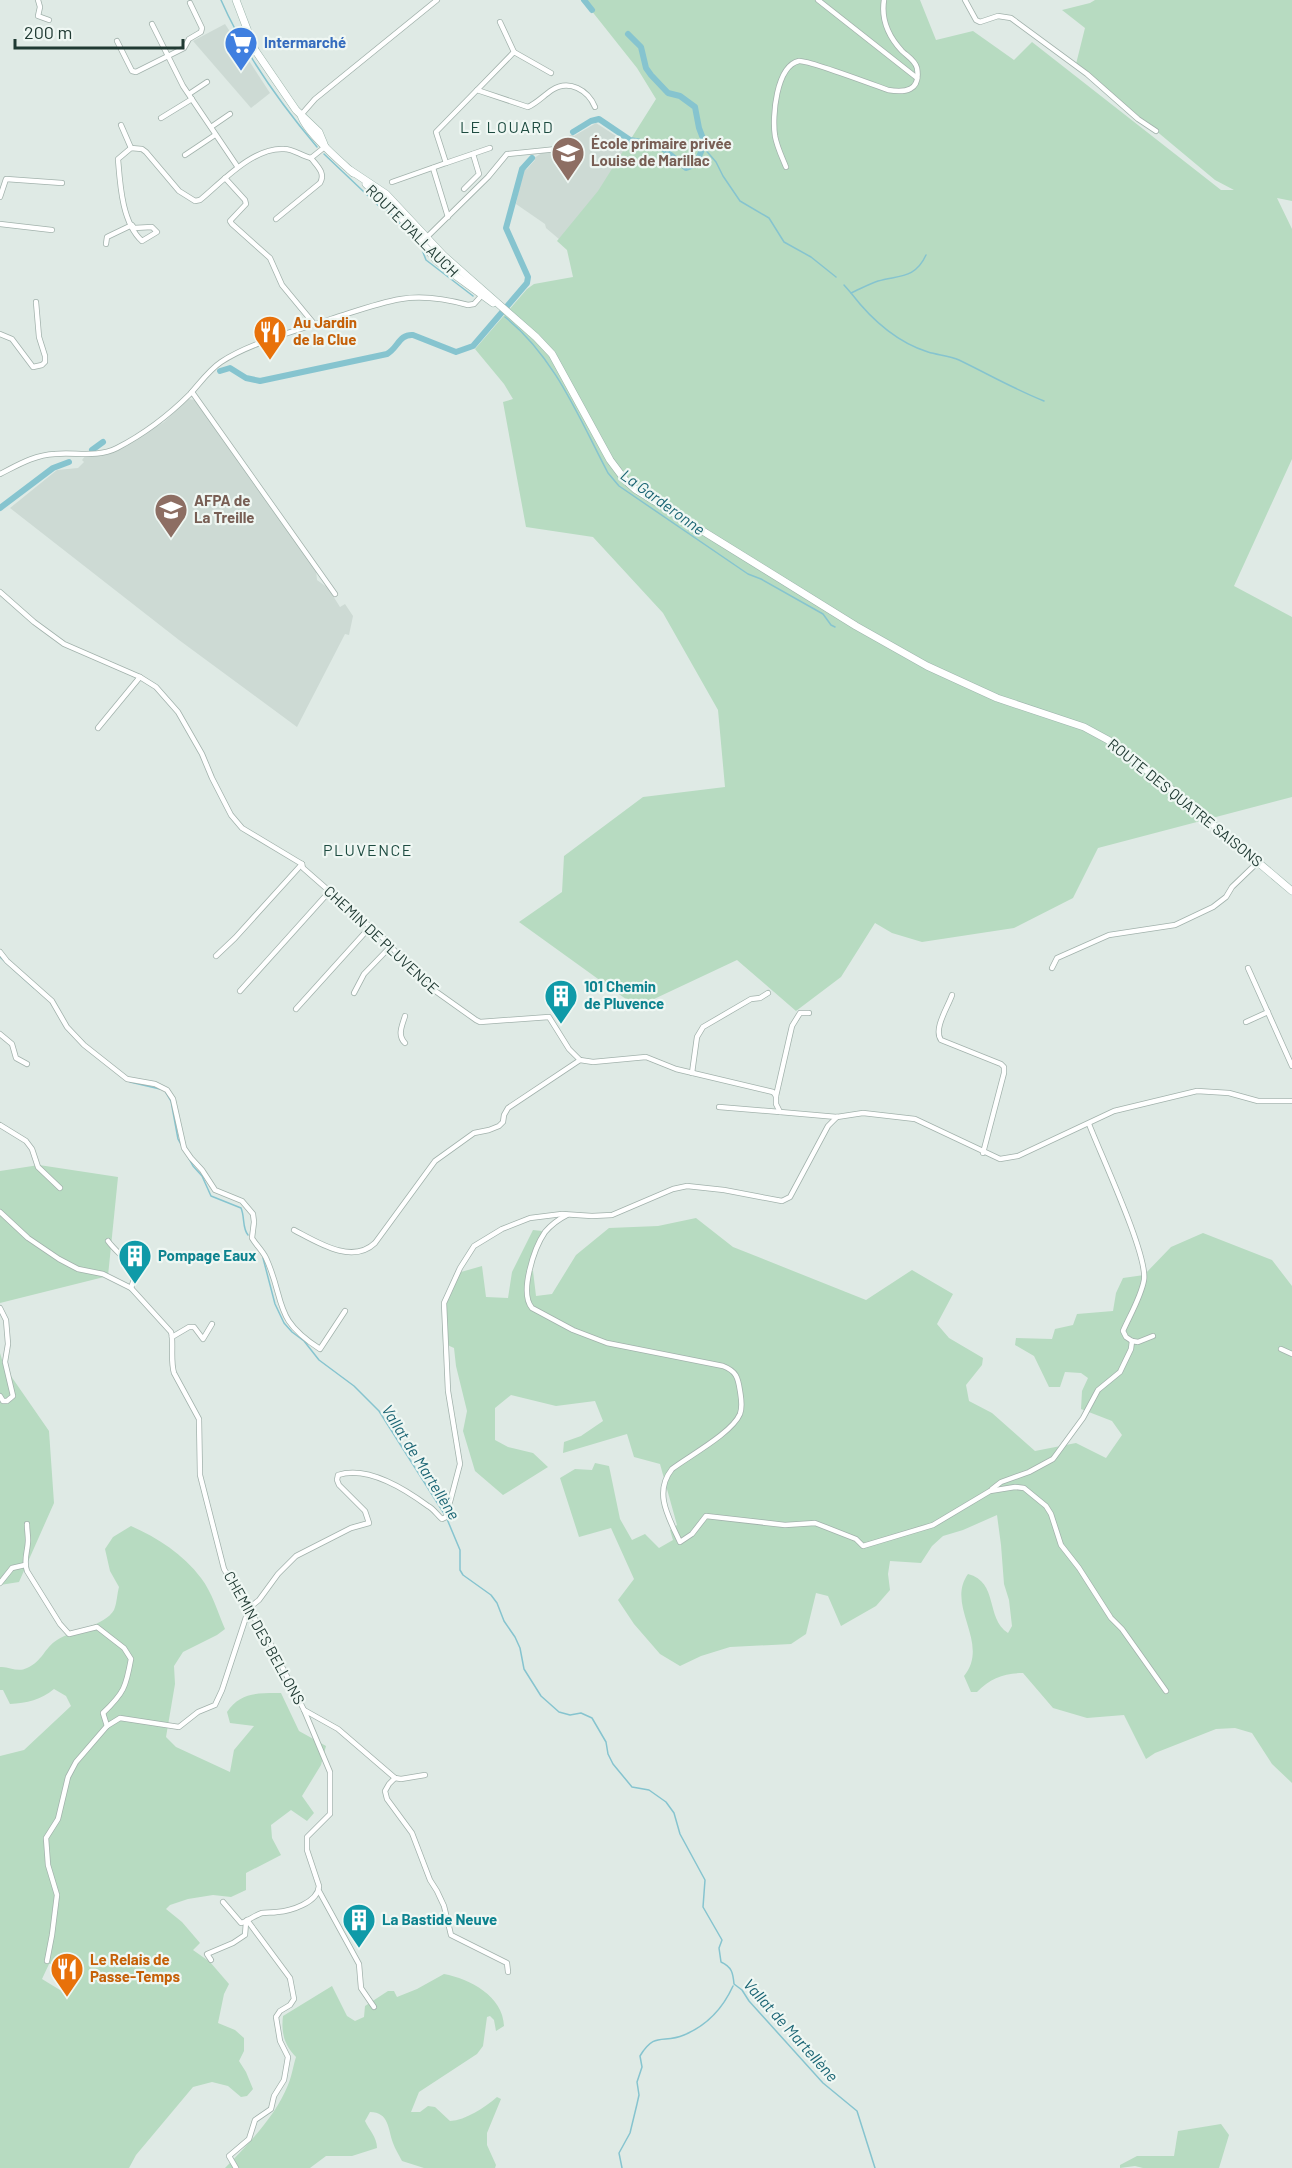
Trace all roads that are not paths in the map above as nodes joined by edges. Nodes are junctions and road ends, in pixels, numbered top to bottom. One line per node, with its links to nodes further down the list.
1 (38, 0): 8 (street)
2 (236, 0): 21 (main road, ROUTE D'ALLAUCH)
3 (437, 0): 21 (street)
4 (818, 0): 15 (street)
5 (884, 0): 15 (street)
6 (965, 0): 25 (street)
7 (190, 3): 13 (street)
8 (50, 20)
9 (500, 22): 12 (street)
10 (153, 24): 13 (street)
11 (117, 41): 13 (street)
12 (514, 52): 14 (street); 17 (street)
13 (169, 56): 18 (street)
14 (551, 73)
15 (916, 78): 36 (street)
16 (207, 82): 18 (street)
17 (477, 90): 19 (street); 34 (street)
18 (190, 96): 22 (street); 24 (street)
19 (595, 106)
20 (230, 114): 24 (street)
21 (301, 115): 27 (main road, ROUTE D'ALLAUCH)
22 (161, 118)
23 (121, 124): 28 (street)
24 (211, 127): 26 (street)
25 (1156, 131)
26 (215, 135): 32 (street); 35 (street)
27 (325, 145): 33 (street); 48 (main road, ROUTE D'ALLAUCH)
28 (131, 148): 38 (street); 46 (street)
29 (490, 148): 31 (street)
30 (557, 149): 43 (street)
31 (473, 154): 34 (street); 41 (street)
32 (185, 155)
33 (311, 158): 35 (street); 44 (street)
34 (446, 163): 37 (street)
35 (237, 166): 38 (street)
36 (786, 167)
37 (433, 168): 39 (street); 43 (street)
38 (225, 178): 52 (street)
39 (392, 182)
40 (62, 183): 42 (street)
41 (464, 189)
42 (0, 197)
43 (448, 217): 48 (street)
44 (276, 219)
45 (0, 224): 47 (street)
46 (132, 225): 46 (street); 49 (street)
47 (52, 230)
48 (424, 239): 50 (main road, ROUTE D'ALLAUCH)
49 (106, 244)
50 (484, 294): 52 (street); 56 (main road, ROUTE D'ALLAUCH)
51 (36, 303): 53 (street)
52 (315, 325): 54 (street)
53 (0, 334)
54 (192, 392): 55 (street); 58 (street)
55 (0, 474)
56 (658, 504): 61 (main road, ROUTE DES QUATRE SAISONS)
57 (0, 592): 59 (street, CHEMIN DE PLUVENCE)
58 (335, 594)
59 (140, 677): 60 (street); 62 (street, CHEMIN DE PLUVENCE)
60 (98, 728)
61 (1258, 862): 63 (main road, ROUTE DES QUATRE SAISONS); 69 (street)
62 (302, 864): 64 (street, CHEMIN DE PLUVENCE); 68 (street)
63 (1292, 891)
64 (329, 892): 65 (street, CHEMIN DE PLUVENCE); 71 (street)
65 (370, 927): 66 (street, CHEMIN DE PLUVENCE); 75 (street)
66 (390, 947): 72 (street); 82 (street, CHEMIN DE PLUVENCE)
67 (0, 952): 101 (street)
68 (216, 956)
69 (1052, 968)
70 (1248, 968): 76 (street)
71 (240, 991)
72 (354, 993)
73 (768, 993): 85 (street)
74 (952, 995): 93 (street)
75 (296, 1009)
76 (1268, 1012): 79 (street); 84 (street)
77 (809, 1013): 86 (street)
78 (405, 1016): 81 (street)
79 (1246, 1022)
80 (0, 1034): 83 (street)
81 (405, 1043)
82 (580, 1060): 85 (street); 97 (street)
83 (27, 1064)
84 (1292, 1066)
85 (692, 1073): 86 (street)
86 (776, 1096): 89 (street)
87 (1292, 1101): 91 (street)
88 (719, 1107): 89 (street)
89 (780, 1112): 90 (street)
90 (837, 1117): 93 (street); 96 (street)
91 (1089, 1124): 93 (street); 105 (street)
92 (0, 1125): 94 (street)
93 (983, 1153)
94 (60, 1188)
95 (0, 1212): 99 (street)
96 (570, 1213): 109 (street); 113 (street)
97 (294, 1230)
98 (108, 1241): 99 (street)
99 (131, 1288): 104 (street)
100 (0, 1308): 108 (street)
101 (345, 1311)
102 (212, 1324): 104 (street)
103 (1153, 1336): 105 (street)
104 (172, 1337): 113 (street, CHEMIN DES BELLONS)
105 (1132, 1341): 109 (street)
106 (1281, 1349): 107 (street)
107 (1292, 1354)
108 (0, 1396)
109 (990, 1491): 114 (street)
110 (27, 1524): 111 (street)
111 (25, 1565): 112 (street); 116 (street)
112 (0, 1582)
113 (249, 1608): 115 (street, CHEMIN DES BELLONS); 116 (street)
114 (1166, 1691)
115 (304, 1710): 118 (street); 119 (street, CHEMIN DES BELLONS)
116 (107, 1726): 123 (street)
117 (425, 1775): 118 (street)
118 (395, 1778): 124 (street)
119 (319, 1891): 121 (street); 125 (street)
120 (223, 1902): 121 (street)
121 (247, 1921): 122 (street); 126 (street)
122 (211, 1960)
123 (47, 1961)
124 (508, 1972)
125 (374, 2007)
126 (236, 2168)

